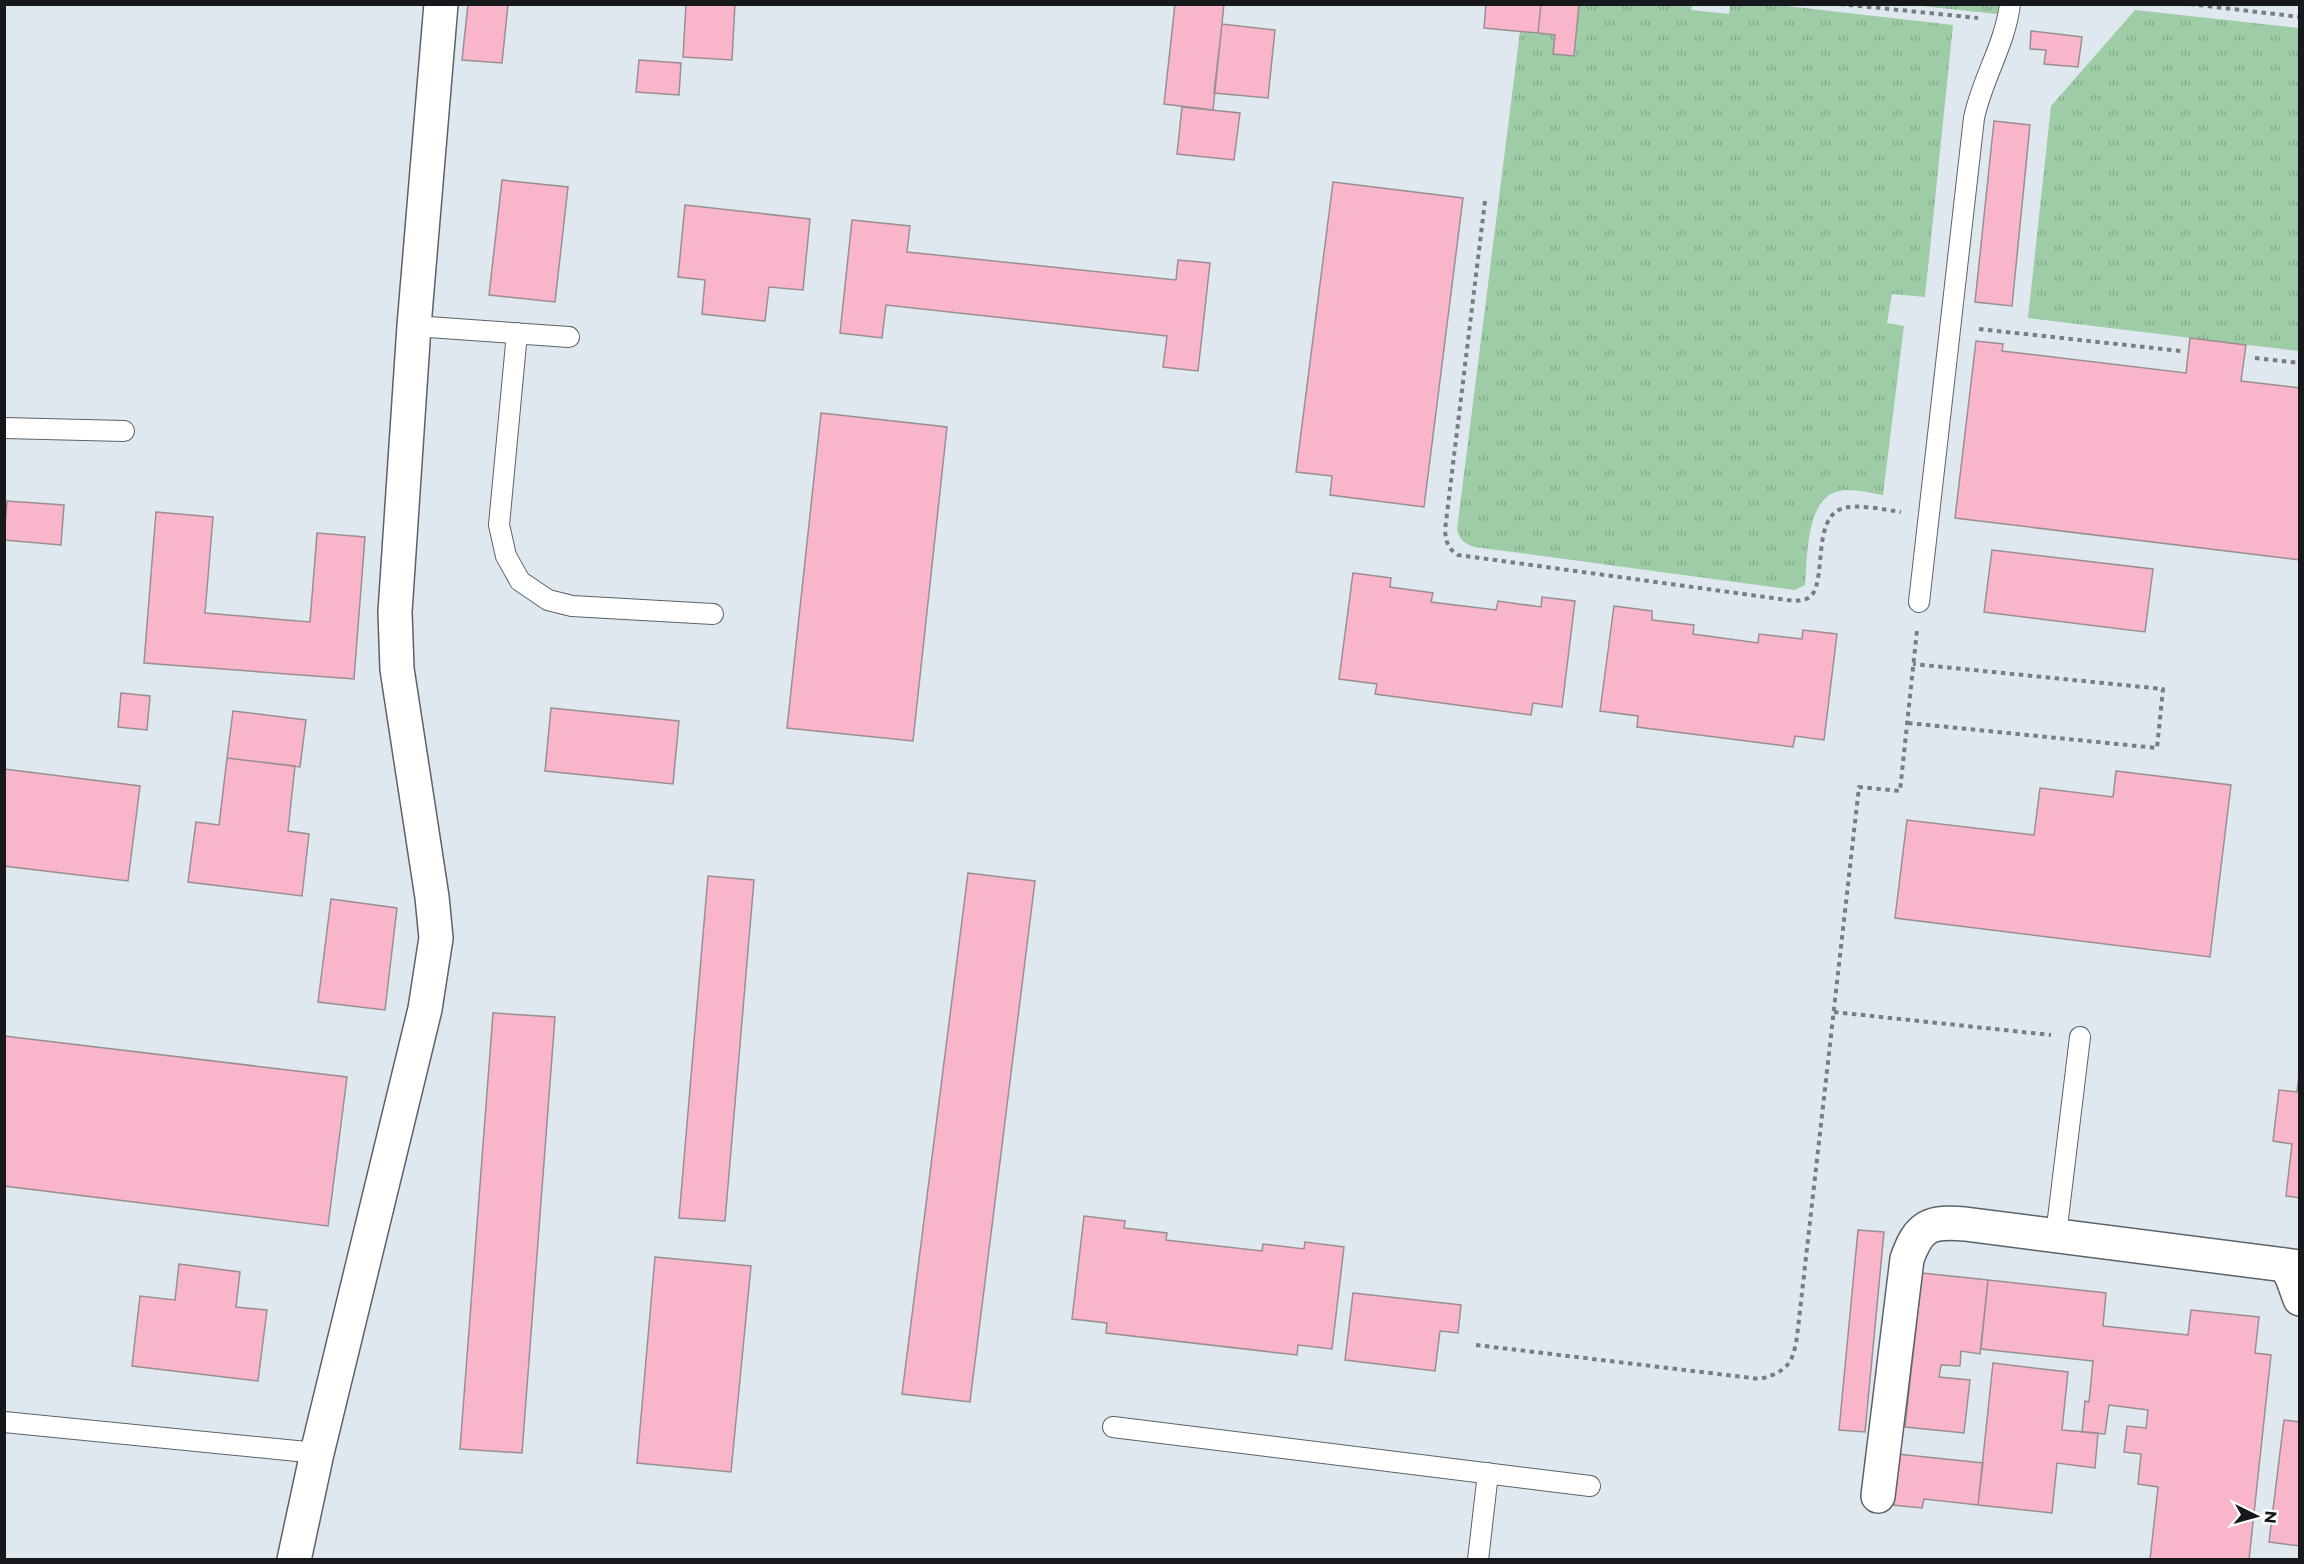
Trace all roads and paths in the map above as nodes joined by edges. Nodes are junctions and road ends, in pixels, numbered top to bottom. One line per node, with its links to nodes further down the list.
1 (441, 4): 9 (street)
2 (1840, 4): 6 (path)
3 (2190, 4): 5 (path)
4 (2261, 4): 5 (path)
5 (2260, 12): 7 (path)
6 (2009, 13): 10 (lane)
7 (2300, 17)
8 (1485, 201): 18 (path)
9 (414, 326): 11 (lane); 31 (street)
10 (1951, 326): 13 (path); 18 (lane)
11 (517, 333): 12 (lane); 20 (lane)
12 (569, 337)
13 (2181, 351)
14 (2255, 358): 15 (path)
15 (2300, 363)
16 (4, 428): 17 (lane)
17 (124, 431)
18 (1929, 515): 19 (lane)
19 (1920, 602): 21 (path)
20 (713, 614)
21 (1913, 664): 22 (path); 22 (path)
22 (1908, 723): 23 (path)
23 (1834, 1012): 24 (path); 28 (path)
24 (2080, 1037): 25 (lane)
25 (2056, 1235): 26 (street); 34 (street)
26 (2292, 1266): 27 (street)
27 (2300, 1299)
28 (1476, 1345)
29 (4, 1422): 31 (lane)
30 (1113, 1427): 32 (lane)
31 (317, 1453): 35 (street)
32 (1488, 1473): 33 (lane); 36 (lane)
33 (1590, 1486)
34 (1878, 1496)
35 (294, 1560)
36 (1478, 1560)

